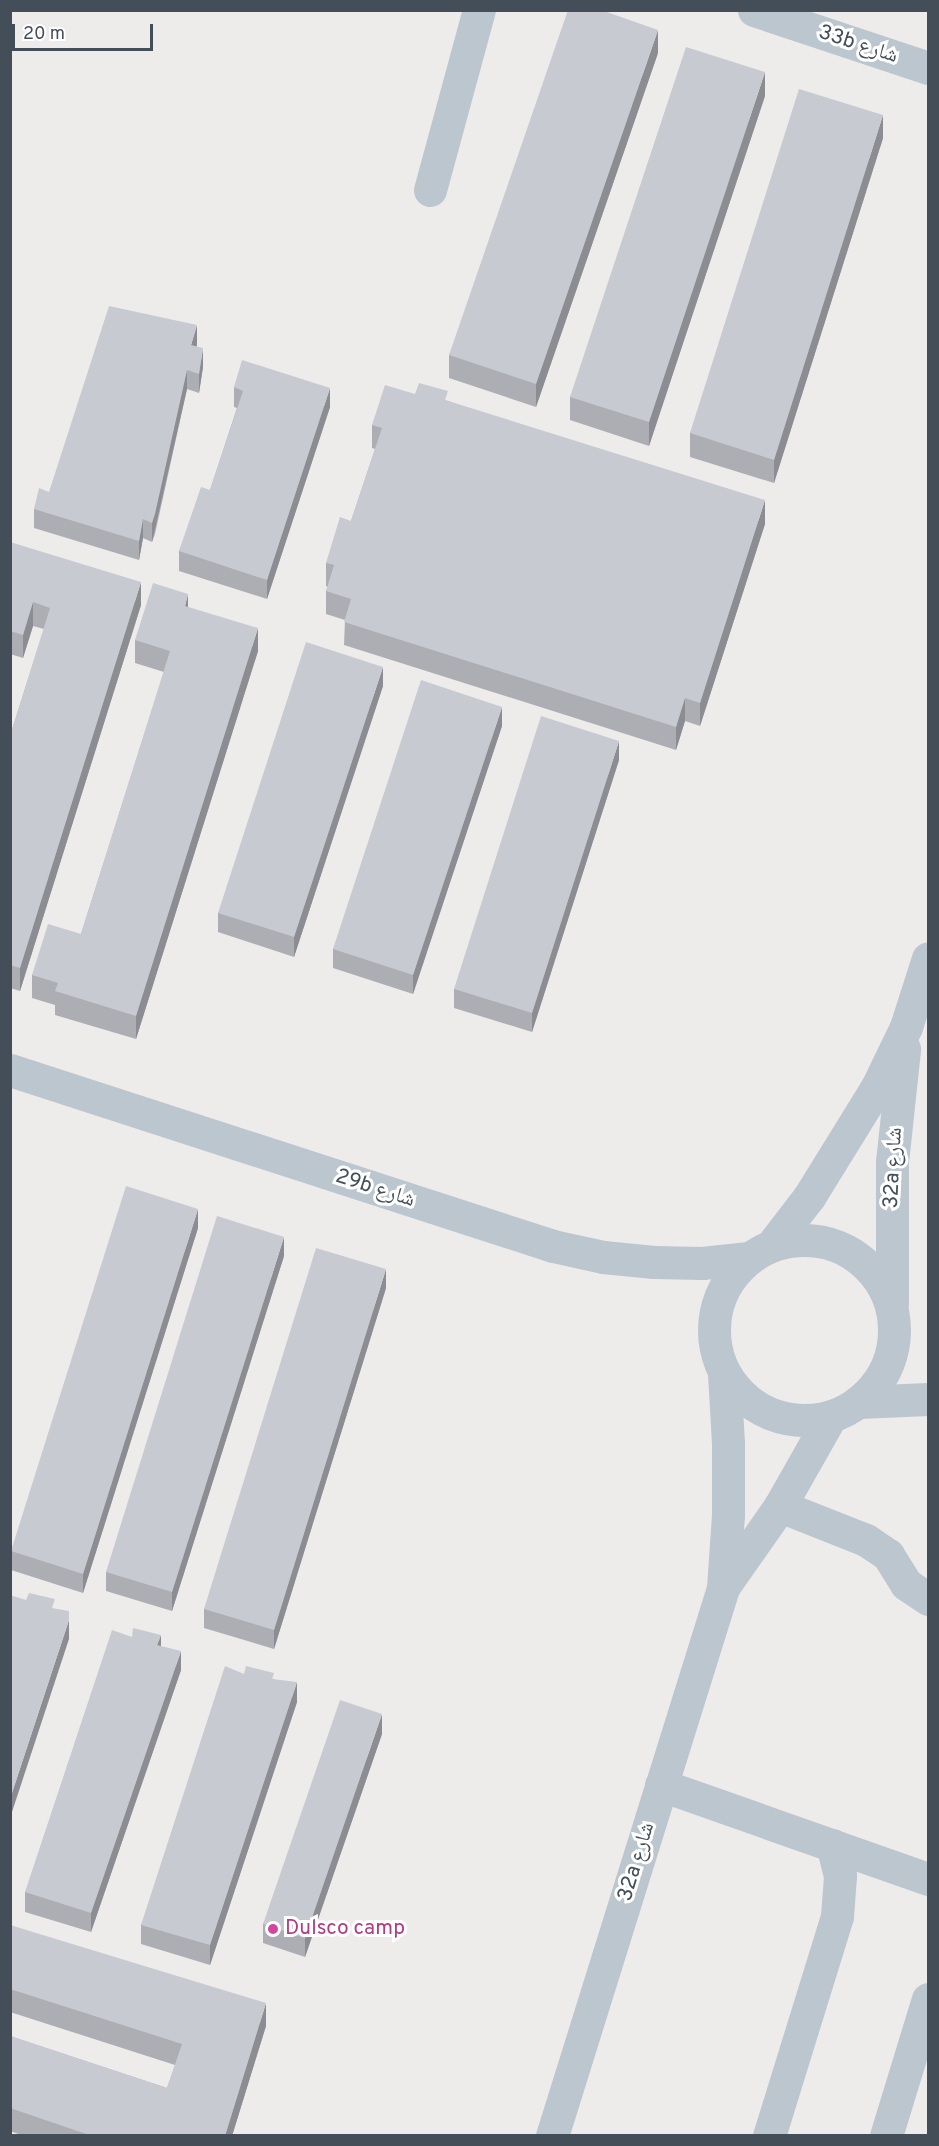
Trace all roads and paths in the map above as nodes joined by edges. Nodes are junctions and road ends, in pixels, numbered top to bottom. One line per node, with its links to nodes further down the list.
1 (479, 10): 4 (street)
2 (754, 10): 3 (street, 33b شارع)
3 (928, 68)
4 (430, 190)
5 (928, 958): 6 (street, 32a شارع)
6 (906, 1026): 8 (street, 32a شارع); 9 (street, 32a شارع)
7 (10, 1070): 8 (street, 29b شارع)
8 (760, 1252): 9 (street); 10 (street)
9 (892, 1310): 12 (street)
10 (724, 1374): 12 (street); 14 (street, 32a شارع)
11 (928, 1400): 12 (street)
12 (845, 1409): 13 (street, 32a شارع)
13 (780, 1506): 14 (street, 32a شارع); 15 (street)
14 (723, 1588): 16 (street, 32a شارع)
15 (928, 1599)
16 (661, 1785): 17 (street); 20 (street, 32a شارع)
17 (832, 1845): 18 (street); 21 (street)
18 (928, 1879)
19 (928, 1999): 22 (street)
20 (552, 2136)
21 (769, 2136)
22 (886, 2136)

